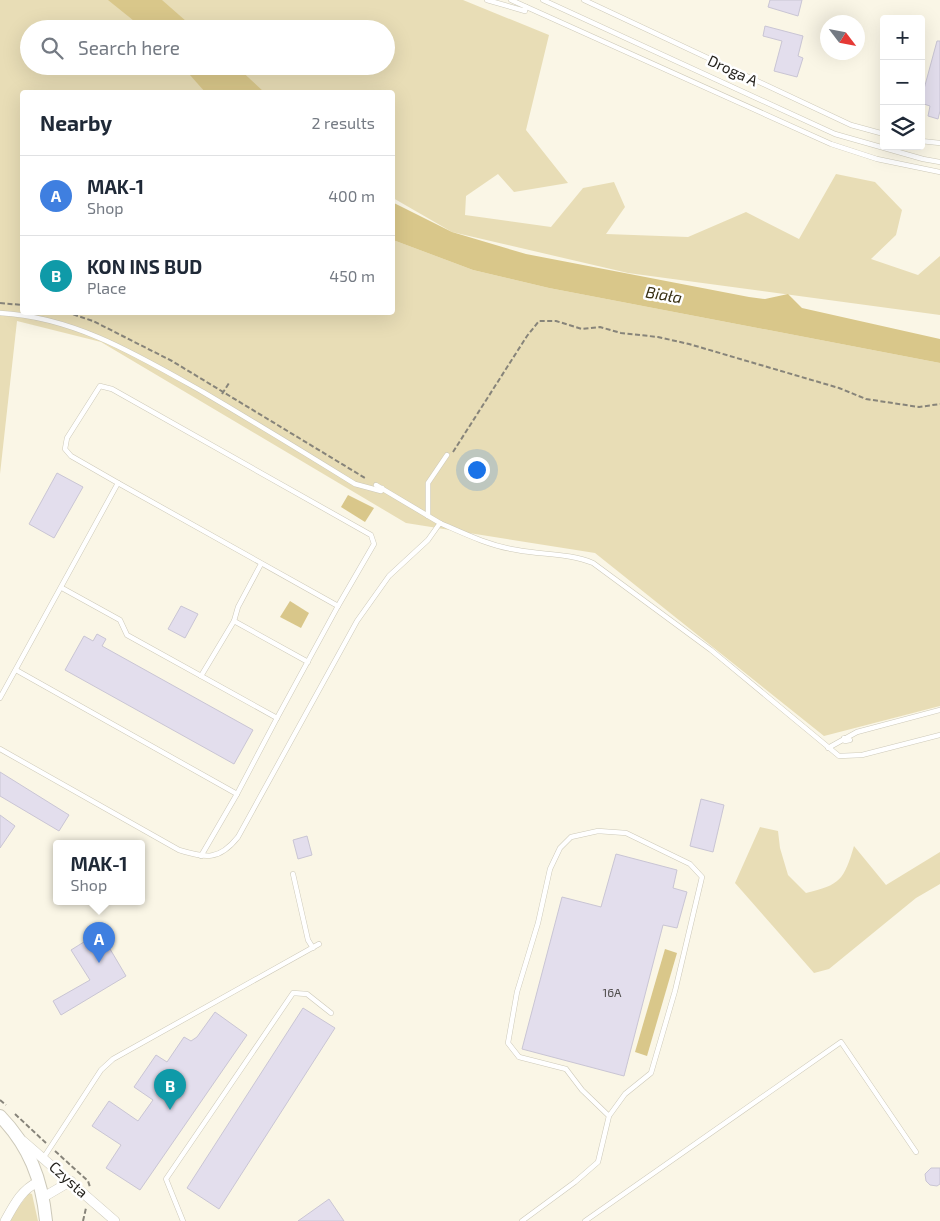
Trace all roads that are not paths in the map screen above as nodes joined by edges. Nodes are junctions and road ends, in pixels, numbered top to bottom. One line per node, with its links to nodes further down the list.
1 (486, 0): 5 (lane)
2 (510, 0): 5 (lane)
3 (543, 0): 9 (lane)
4 (584, 0): 6 (lane, Droga A)
5 (526, 7): 10 (lane)
6 (880, 133)
7 (925, 141): 8 (lane)
8 (940, 143)
9 (940, 162)
10 (940, 172)
11 (0, 313): 15 (lane)
12 (447, 455): 16 (lane)
13 (118, 483): 18 (lane); 19 (lane); 20 (lane)
14 (376, 485): 15 (lane)
15 (382, 488): 16 (lane)
16 (428, 516): 17 (lane)
17 (440, 524): 31 (lane); 34 (lane)
18 (261, 564): 20 (lane); 21 (lane)
19 (62, 588): 23 (lane); 24 (lane)
20 (338, 606): 22 (lane)
21 (234, 621): 22 (lane); 24 (lane)
22 (308, 662): 27 (lane)
23 (16, 670): 25 (lane); 33 (lane)
24 (201, 676): 27 (lane)
25 (0, 698)
26 (940, 710): 29 (lane)
27 (277, 718): 33 (lane)
28 (940, 735): 31 (lane)
29 (844, 738): 30 (lane); 31 (lane)
30 (850, 740)
31 (828, 748)
32 (0, 750): 34 (lane)
33 (237, 794): 34 (lane)
34 (201, 856)
35 (293, 874): 37 (lane)
36 (319, 944): 37 (lane)
37 (313, 948): 43 (lane)
38 (331, 1013): 50 (lane)
39 (0, 1116): 41 (main road, Czysta)
40 (609, 1116): 40 (lane); 51 (lane)
41 (22, 1140): 43 (street, Czysta); 45 (main road, Czysta)
42 (916, 1152): 52 (lane)
43 (44, 1157): 44 (street, Czysta)
44 (70, 1181): 46 (street); 49 (street, Czysta)
45 (38, 1182): 46 (main road, Czysta); 47 (street)
46 (42, 1198): 48 (main road, Czysta)
47 (5, 1221)
48 (46, 1221)
49 (115, 1221)
50 (183, 1221)
51 (522, 1221)
52 (585, 1221)

